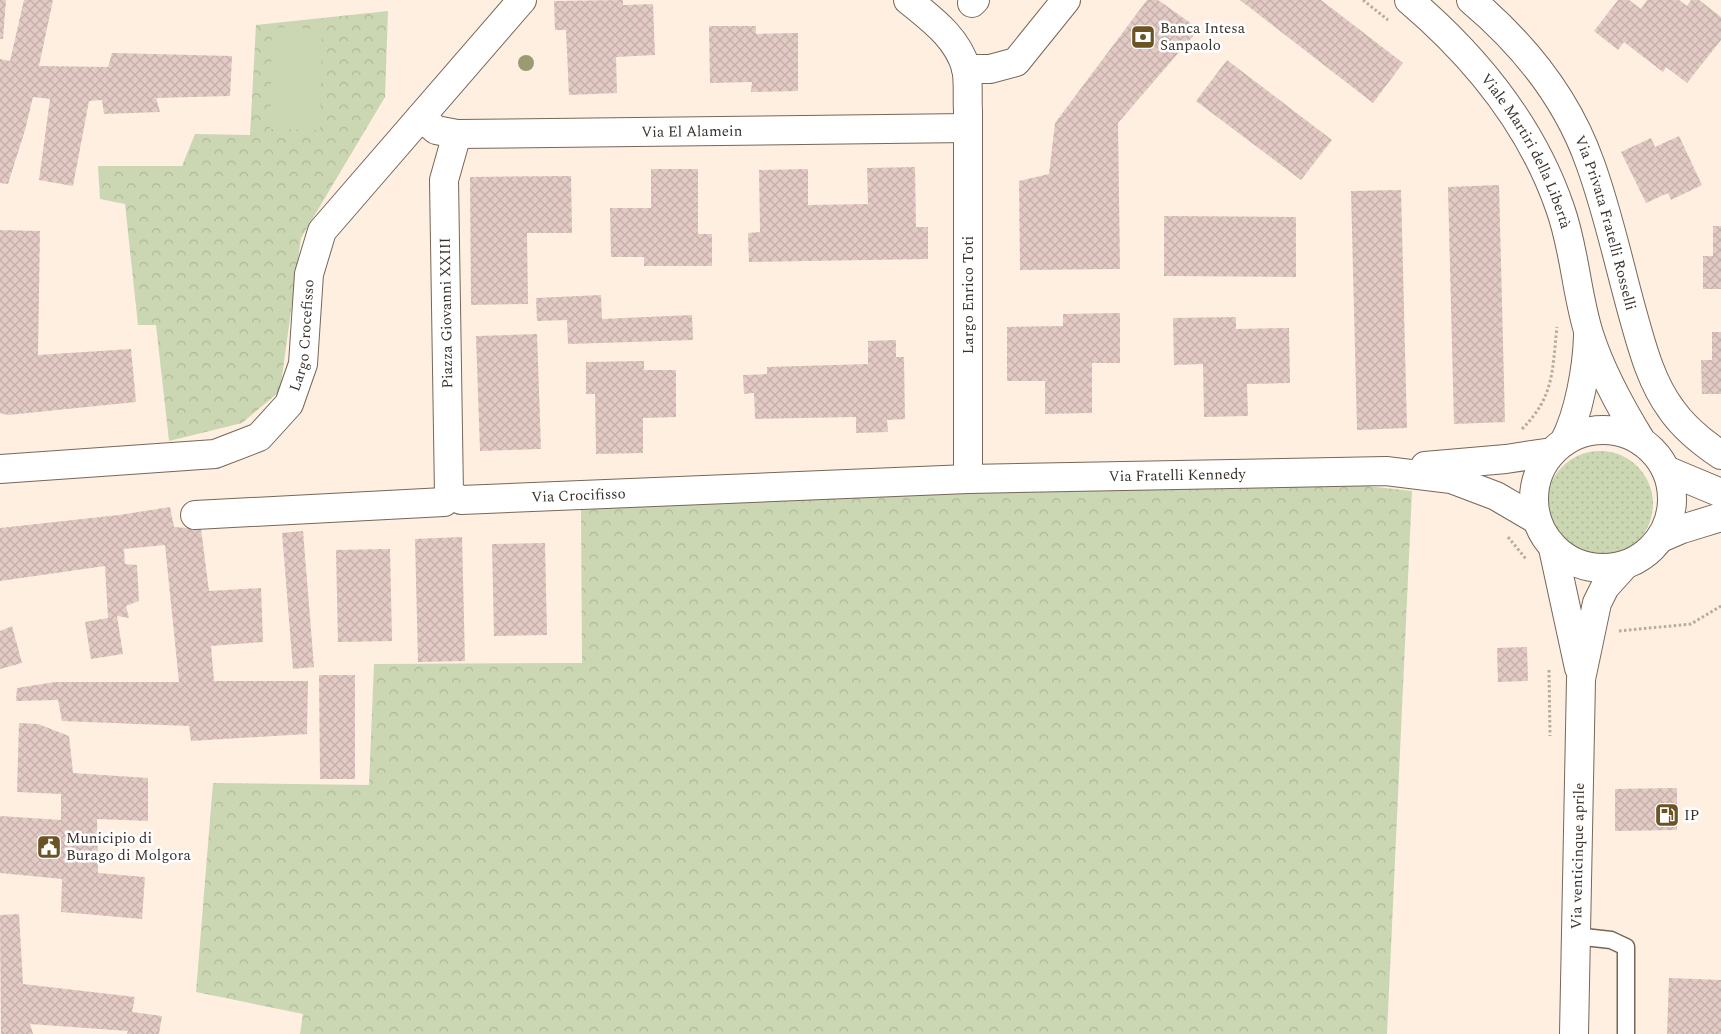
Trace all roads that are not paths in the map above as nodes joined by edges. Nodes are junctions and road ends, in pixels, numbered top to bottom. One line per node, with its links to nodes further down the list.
1 (522, 0): 7 (street, Largo Crocefisso)
2 (908, 0): 6 (street)
3 (1066, 0): 6 (street)
4 (1409, 0): 10 (street, Viale Martiri della Libertà)
5 (1470, 0): 13 (street, Via Privata Fratelli Rosselli)
6 (966, 69): 8 (street, Largo Enrico Toti)
7 (421, 117): 9 (street, Via El Alamein); 14 (street, Largo Crocefisso)
8 (968, 120): 9 (street, Via El Alamein); 17 (street, Largo Enrico Toti)
9 (457, 134): 19 (street, Piazza Giovanni XXIII)
10 (1589, 332): 11 (street, Viale Martiri della Libertà); 12 (street, Viale Martiri della Libertà)
11 (1642, 442): 12 (street); 15 (street)
12 (1558, 447): 16 (street, Via Fratelli Kennedy); 22 (street)
13 (1721, 455)
14 (0, 468)
15 (1666, 470): 18 (street); 23 (street)
16 (1386, 471): 17 (street, Via Fratelli Kennedy); 22 (street, Via Fratelli Kennedy)
17 (968, 478): 19 (street, Via Crocifisso)
18 (1721, 493)
19 (449, 494): 20 (street)
20 (195, 515)
21 (1721, 517): 23 (street)
22 (1537, 520): 24 (street)
23 (1661, 538): 25 (street)
24 (1554, 548): 25 (street); 26 (street, Via venticinque aprile)
25 (1624, 566): 26 (street, Via venticinque aprile)
26 (1581, 679): 27 (street, Via venticinque aprile)
27 (1575, 936): 28 (street, Via venticinque aprile); 29 (lane)
28 (1574, 1034)
29 (1626, 1034)

